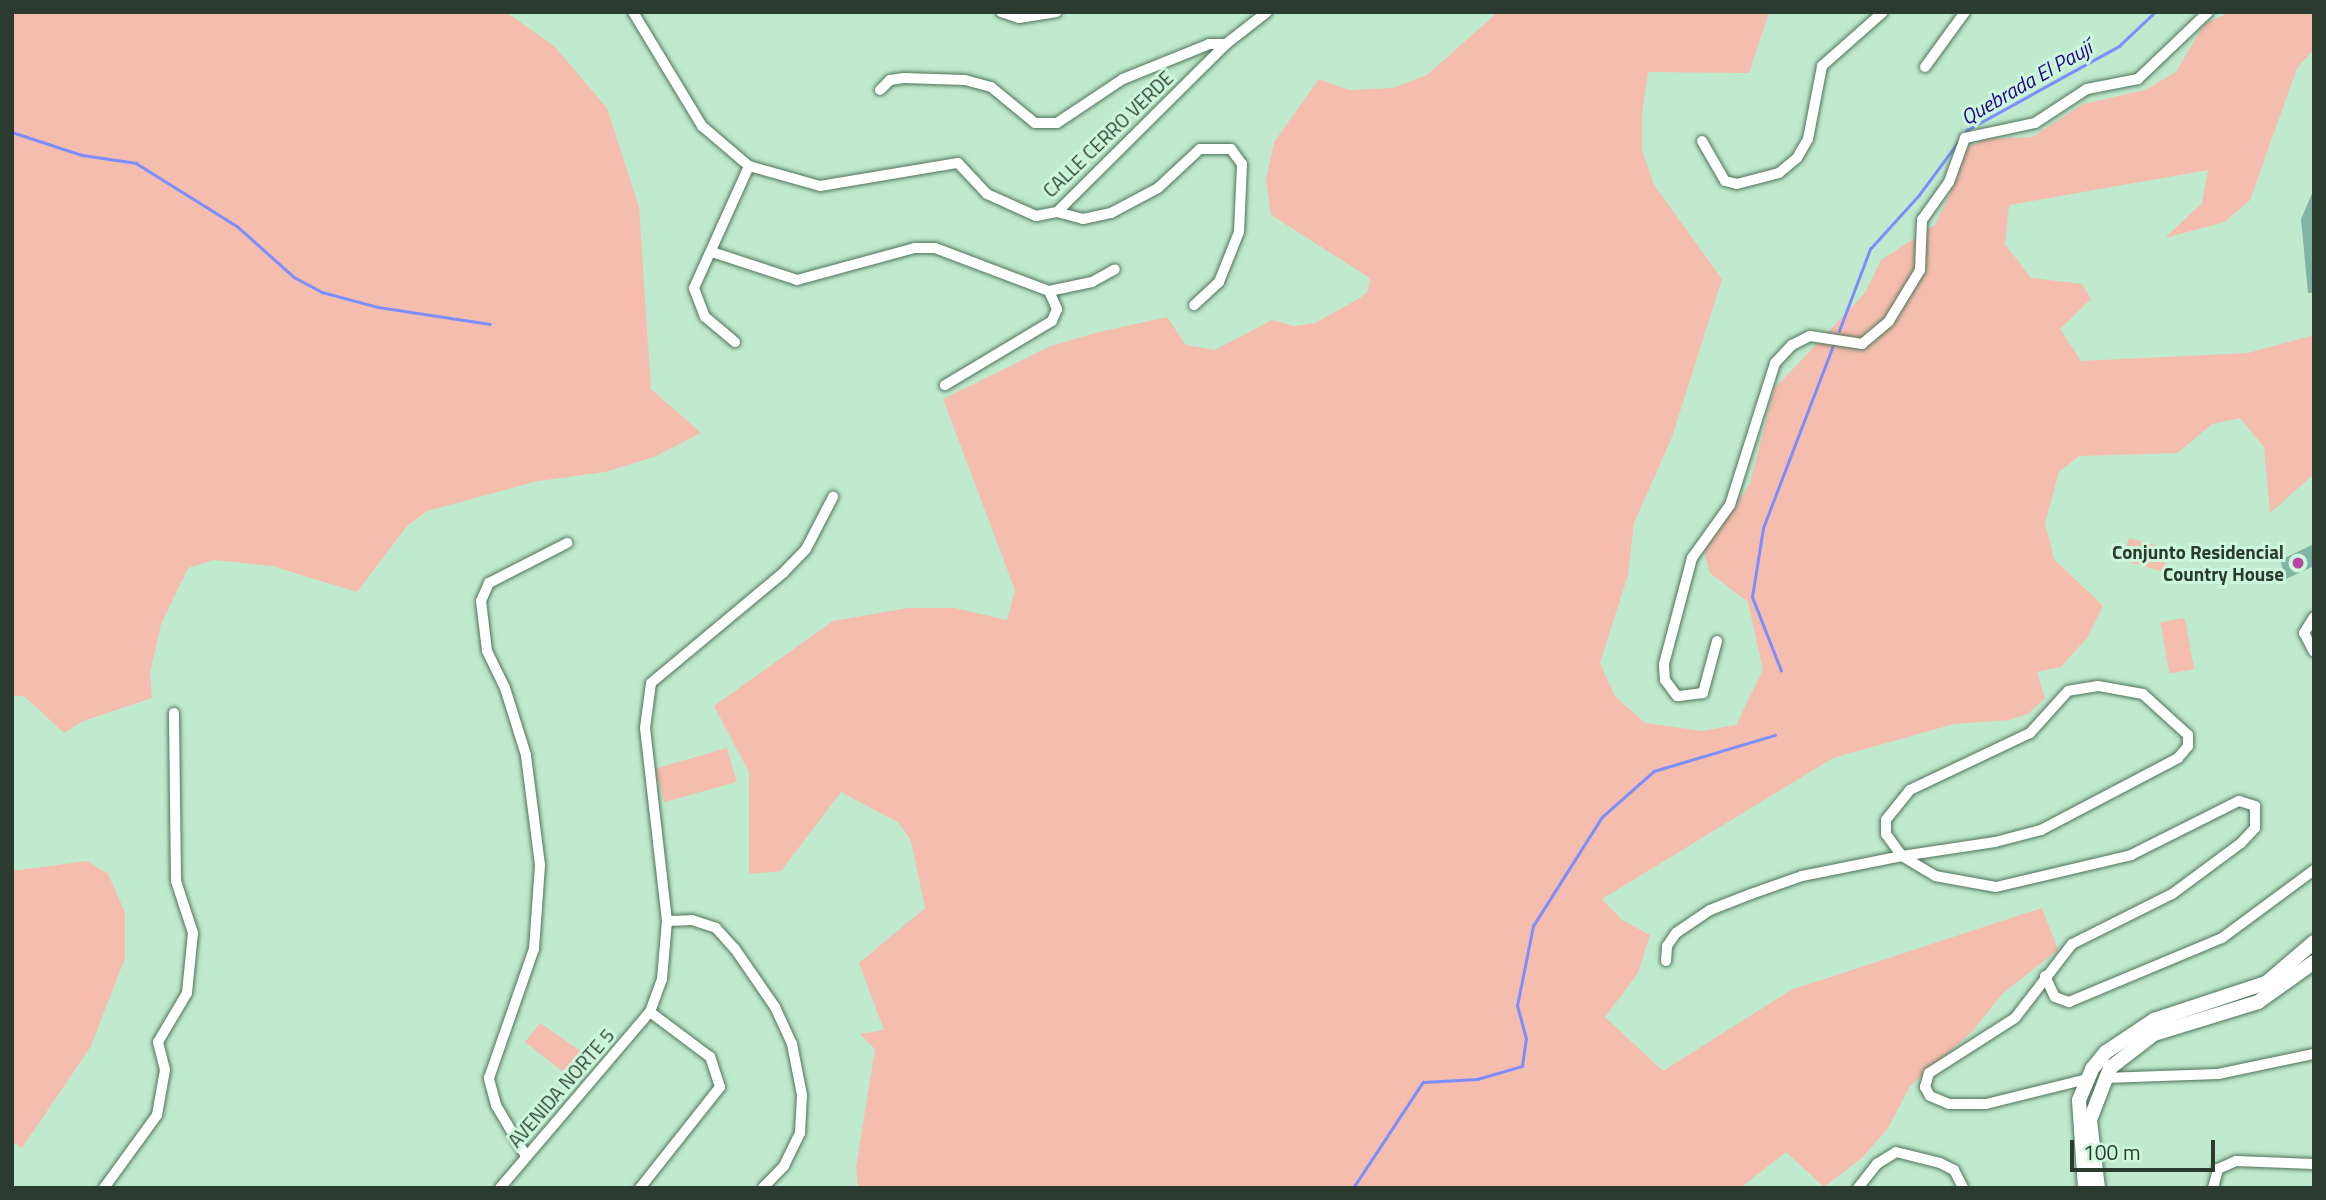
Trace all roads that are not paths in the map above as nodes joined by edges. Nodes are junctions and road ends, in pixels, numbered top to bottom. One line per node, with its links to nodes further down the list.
1 (633, 12): 12 (street, CALLE CERRO VERDE)
2 (1001, 12): 3 (street)
3 (1057, 12)
4 (1267, 12): 8 (street, CALLE CERRO VERDE)
5 (1883, 12): 11 (street)
6 (1965, 12): 9 (street)
7 (2208, 12): 23 (street)
8 (1226, 44): 10 (street); 13 (street, CALLE CERRO VERDE)
9 (1925, 67)
10 (880, 90)
11 (1702, 141)
12 (749, 166): 13 (street, CALLE CERRO VERDE); 14 (street)
13 (1057, 212): 17 (street)
14 (712, 252): 16 (street); 18 (street)
15 (1115, 269): 16 (street)
16 (1049, 291): 19 (street)
17 (1194, 305)
18 (735, 342)
19 (945, 385)
20 (834, 497): 28 (street)
21 (567, 543): 37 (street)
22 (2314, 617): 24 (street)
23 (1717, 642)
24 (2314, 652)
25 (174, 713): 40 (street)
26 (1902, 856): 26 (street); 30 (street); 32 (street)
27 (2314, 870): 32 (street)
28 (667, 921): 33 (street); 43 (street)
29 (2314, 942): 36 (main road)
30 (1666, 961)
31 (2314, 962): 35 (main road)
32 (2045, 976): 36 (street)
33 (650, 1012): 37 (street, AVENIDA NORTE 5); 42 (street)
34 (2314, 1054): 35 (street)
35 (2104, 1078): 39 (main road)
36 (2087, 1079): 46 (main road)
37 (526, 1156): 41 (street, AVENIDA NORTE 5)
38 (2314, 1164): 47 (street)
39 (2100, 1184)
40 (104, 1188)
41 (500, 1188)
42 (640, 1188)
43 (763, 1188)
44 (1858, 1188): 45 (street)
45 (1963, 1188)
46 (2085, 1188)
47 (2213, 1188)

